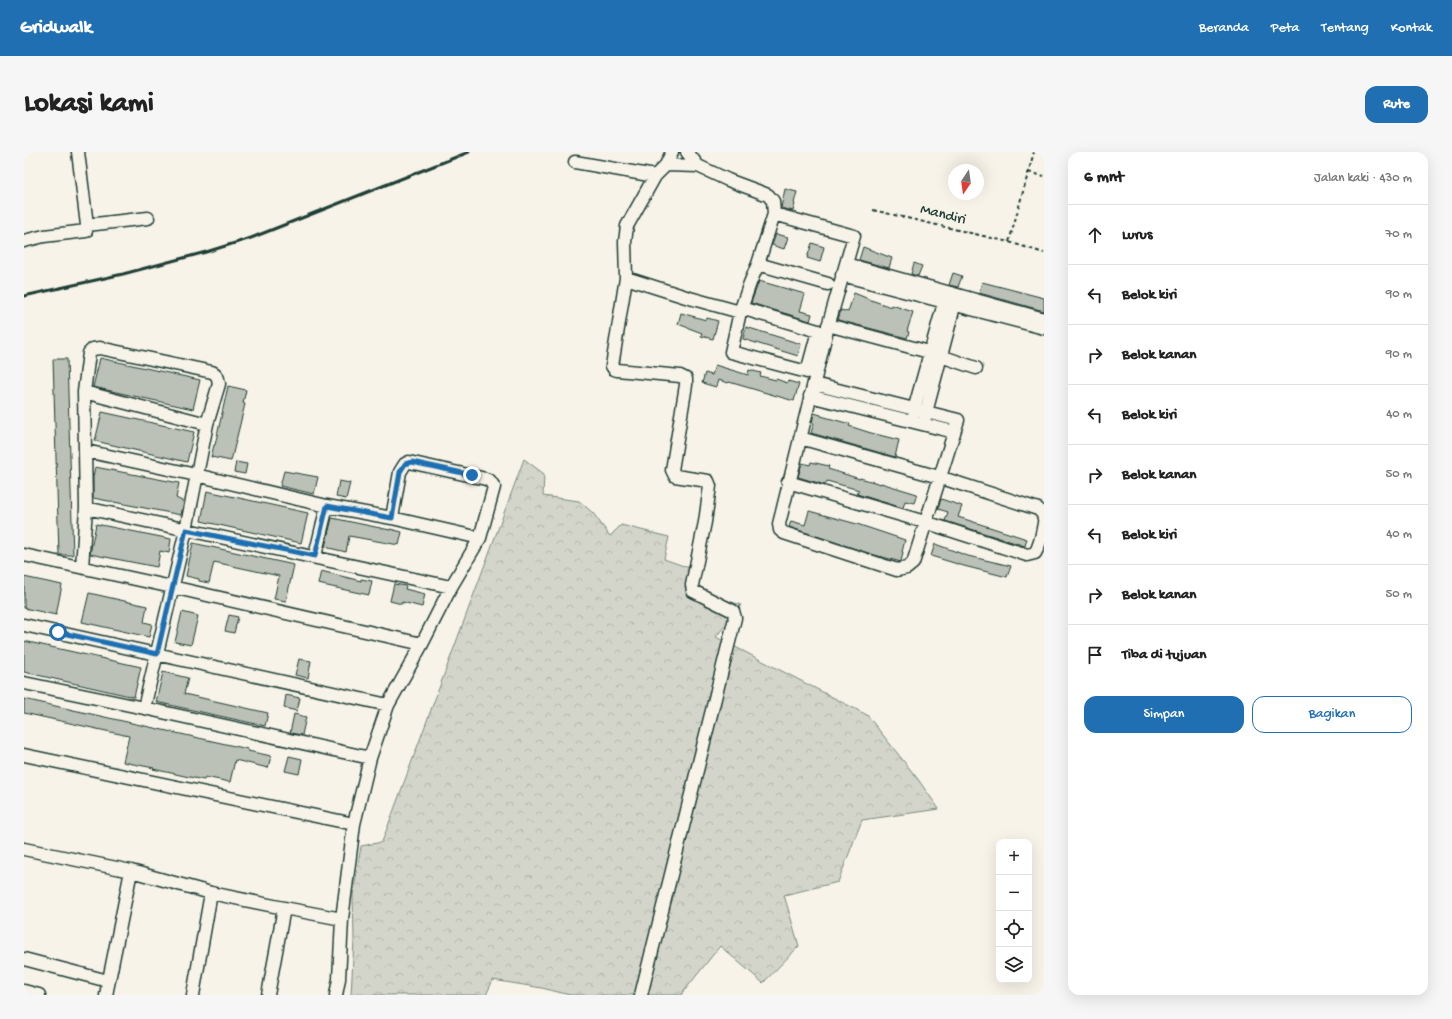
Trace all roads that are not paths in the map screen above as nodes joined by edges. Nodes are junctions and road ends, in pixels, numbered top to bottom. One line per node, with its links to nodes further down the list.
1 (78, 152): 10 (street)
2 (672, 152): 5 (street)
3 (687, 152): 6 (street)
4 (575, 162): 7 (street)
5 (666, 165): 6 (street); 7 (street)
6 (698, 166): 8 (street)
7 (655, 176): 14 (street)
8 (774, 214): 12 (street); 13 (street)
9 (148, 218): 10 (street)
10 (87, 225): 11 (street)
11 (24, 241)
12 (758, 264): 15 (street); 17 (street)
13 (844, 269): 16 (street); 19 (street)
14 (626, 278): 17 (street); 68 (street)
15 (828, 284)
16 (950, 299): 18 (street); 20 (street); 21 (street)
17 (741, 310): 17 (street)
18 (1044, 319)
19 (828, 325): 21 (street); 23 (street)
20 (1044, 328)
21 (935, 354): 22 (street); 26 (street)
22 (976, 368)
23 (814, 384): 25 (street); 26 (street)
24 (84, 392): 27 (street); 27 (street); 29 (street)
25 (810, 396): 26 (street); 28 (street)
26 (918, 417): 31 (street)
27 (207, 424): 30 (street)
28 (800, 438): 31 (street); 32 (street)
29 (86, 451): 30 (street); 34 (street)
30 (196, 475): 33 (street); 39 (street)
31 (939, 477): 36 (street); 37 (street)
32 (788, 482): 37 (street); 37 (street)
33 (327, 506): 35 (street); 42 (street)
34 (86, 508): 39 (street); 43 (street)
35 (392, 518): 40 (street); 40 (street)
36 (1044, 519)
37 (925, 522): 38 (street)
38 (1044, 523)
39 (186, 530): 42 (street); 44 (street)
40 (480, 538): 45 (street)
41 (24, 555): 43 (street)
42 (315, 556): 45 (street)
43 (82, 567): 44 (street)
44 (172, 587): 47 (street); 48 (street)
45 (451, 587): 47 (street)
46 (24, 625): 48 (street)
47 (422, 644): 50 (street)
48 (157, 654): 50 (street); 51 (street)
49 (24, 683): 51 (street)
50 (388, 705): 53 (street)
51 (144, 708): 53 (street)
52 (24, 755): 54 (street)
53 (370, 758): 54 (street)
54 (354, 824): 59 (street)
55 (24, 849): 56 (street)
56 (131, 871): 57 (street); 61 (street)
57 (211, 893): 58 (street); 65 (street)
58 (284, 908): 59 (street); 66 (street)
59 (342, 919): 67 (street)
60 (24, 959): 61 (street)
61 (108, 981): 64 (street)
62 (24, 991): 63 (street)
63 (39, 995)
64 (106, 995)
65 (193, 995)
66 (268, 995)
67 (336, 995)
68 (642, 995)

